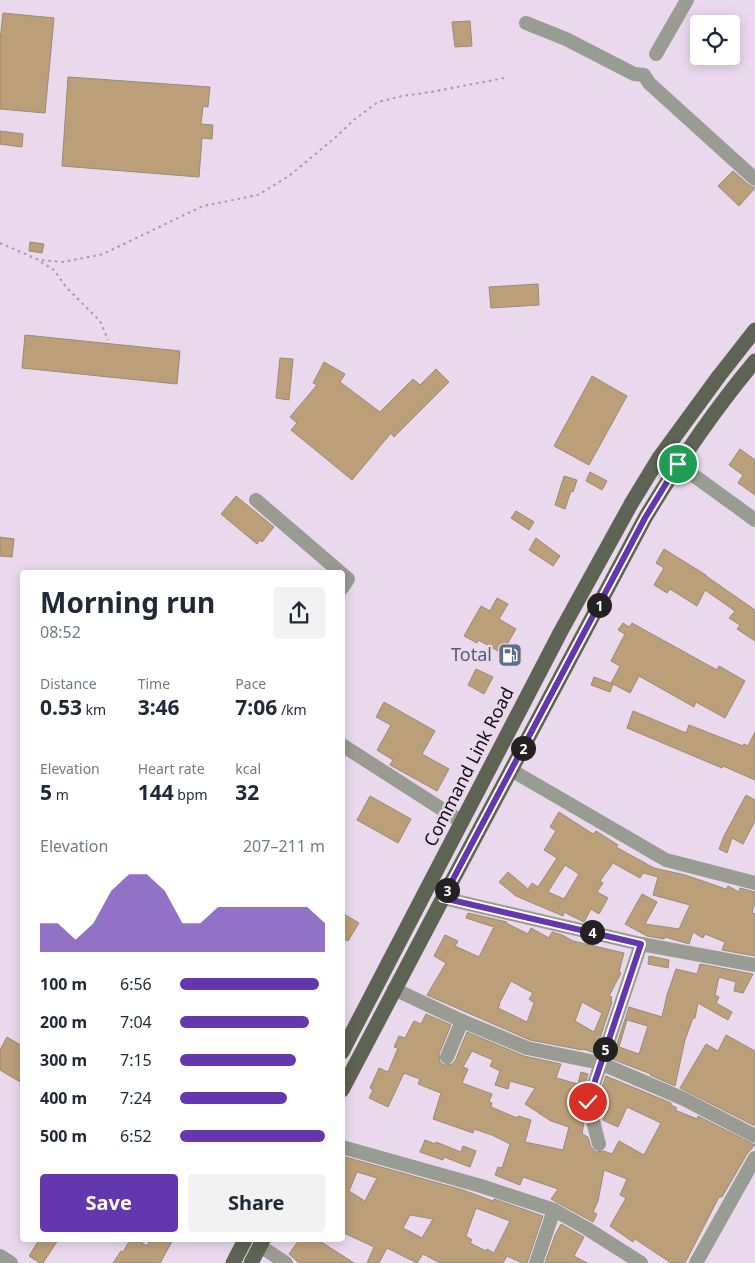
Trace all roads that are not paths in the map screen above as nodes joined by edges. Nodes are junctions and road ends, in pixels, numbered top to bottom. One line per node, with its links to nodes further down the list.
1 (688, 0): 3 (street)
2 (526, 23): 4 (street)
3 (656, 54)
4 (755, 179)
5 (755, 330): 13 (main road, Command Link Road)
6 (755, 362): 7 (main road, Command Link Road)
7 (678, 464): 9 (street); 12 (main road, Command Link Road)
8 (256, 500): 10 (street)
9 (755, 520)
10 (338, 570)
11 (345, 747): 13 (street)
12 (511, 770): 14 (street); 15 (main road, Command Link Road)
13 (462, 822): 20 (main road, Command Link Road)
14 (755, 882)
15 (443, 898): 16 (street); 18 (main road, Command Link Road)
16 (641, 944): 17 (street); 22 (street)
17 (755, 965)
18 (394, 989): 19 (street); 23 (main road, Command Link Road)
19 (462, 1021): 21 (street); 22 (street)
20 (345, 1046)
21 (447, 1057)
22 (600, 1063): 24 (street); 25 (street)
23 (345, 1084)
24 (755, 1136)
25 (599, 1144)
26 (345, 1149): 28 (street)
27 (755, 1158): 38 (street)
28 (554, 1210): 36 (street); 37 (street)
29 (243, 1242): 33 (main road)
30 (261, 1243): 34 (main road); 35 (street)
31 (0, 1256): 32 (street)
32 (11, 1263)
33 (233, 1263)
34 (251, 1263)
35 (286, 1263)
36 (536, 1263)
37 (641, 1263)
38 (696, 1263)

